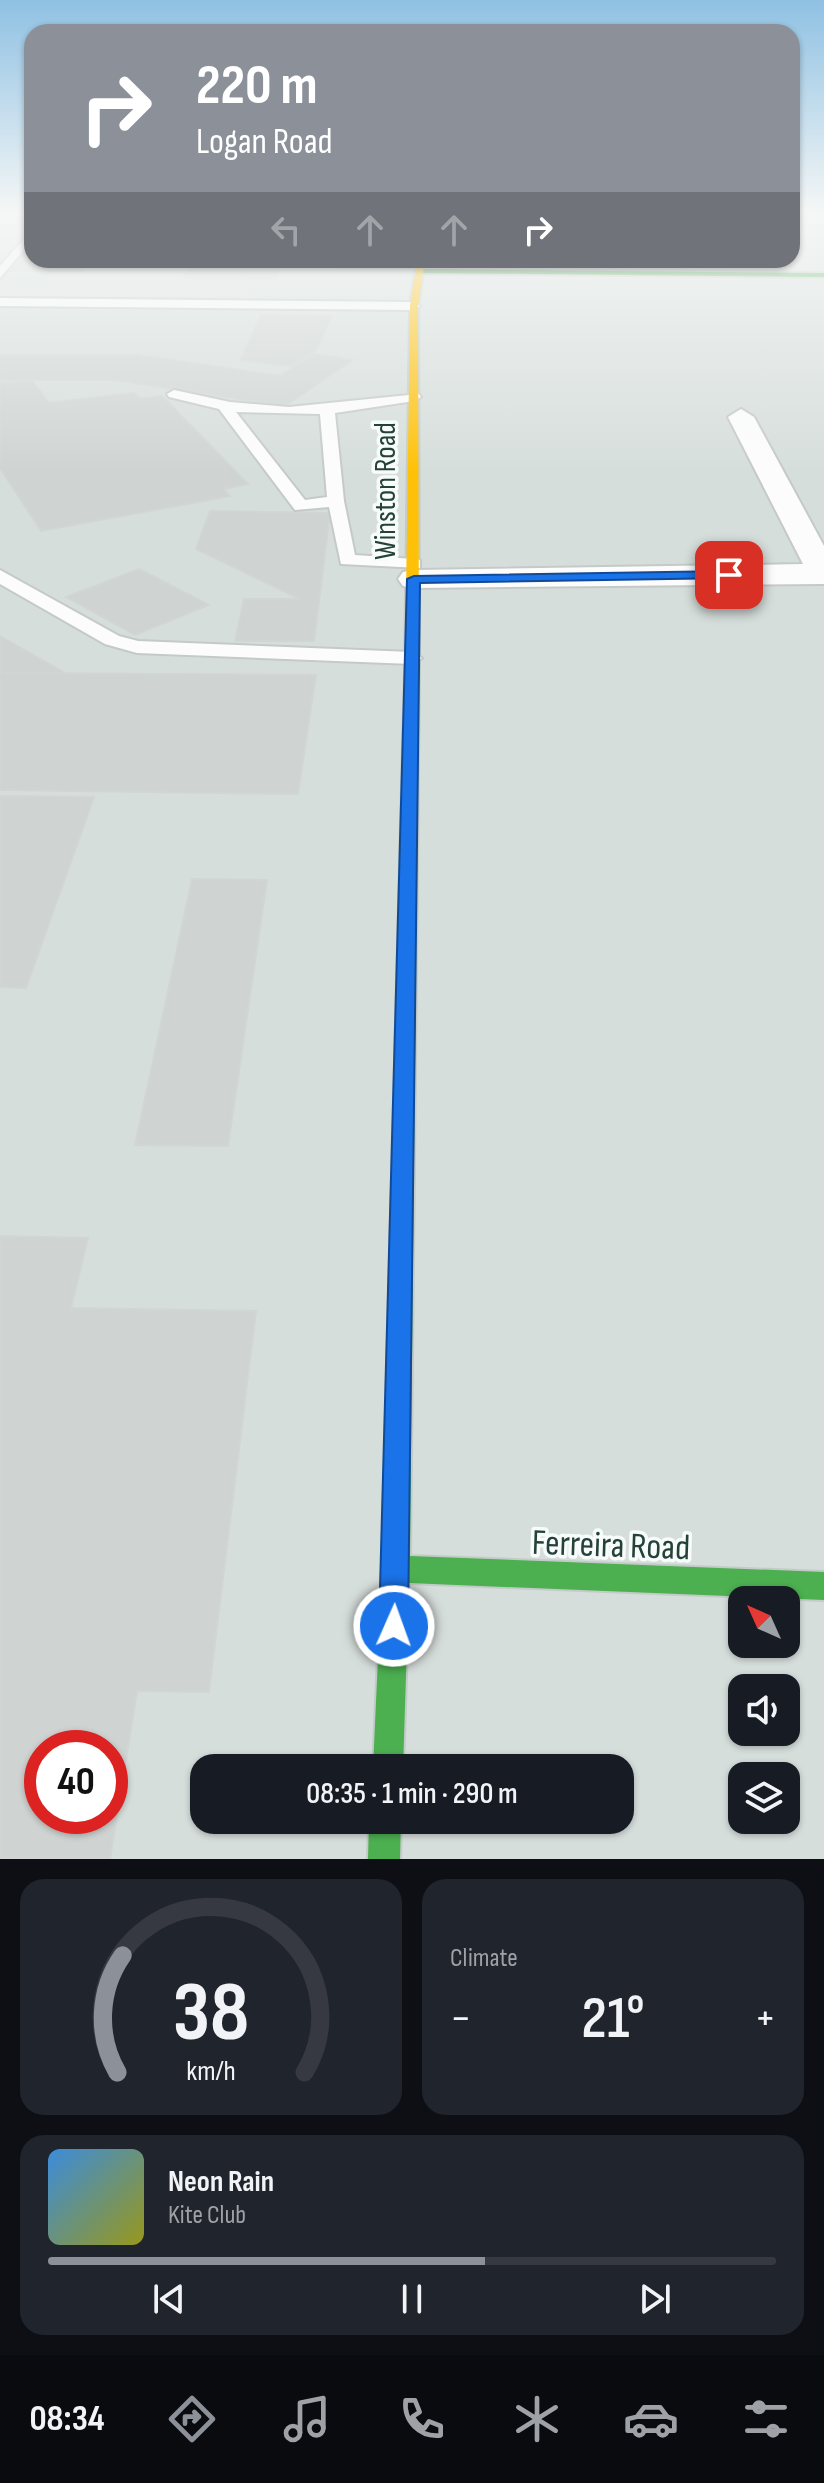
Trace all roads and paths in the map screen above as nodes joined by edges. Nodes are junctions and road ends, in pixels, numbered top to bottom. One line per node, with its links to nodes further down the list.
1 (415, 299): 3 (street, Winston Road)
2 (0, 302): 3 (lane)
3 (414, 306): 5 (street, Winston Road)
4 (174, 394): 6 (lane)
5 (414, 397): 7 (lane); 10 (street, Winston Road)
6 (225, 407): 7 (lane); 9 (lane)
7 (327, 410): 9 (lane)
8 (741, 417): 11 (street)
9 (336, 501): 10 (lane)
10 (414, 572): 11 (street); 13 (street, Winston Road)
11 (824, 574)
12 (0, 576): 13 (lane)
13 (412, 658): 14 (street, Winston Road)
14 (396, 1569): 15 (street, Ferreira Road); 16 (street, Winston Road)
15 (824, 1586)
16 (389, 1754)
17 (385, 1834): 18 (street)
18 (384, 1859)

